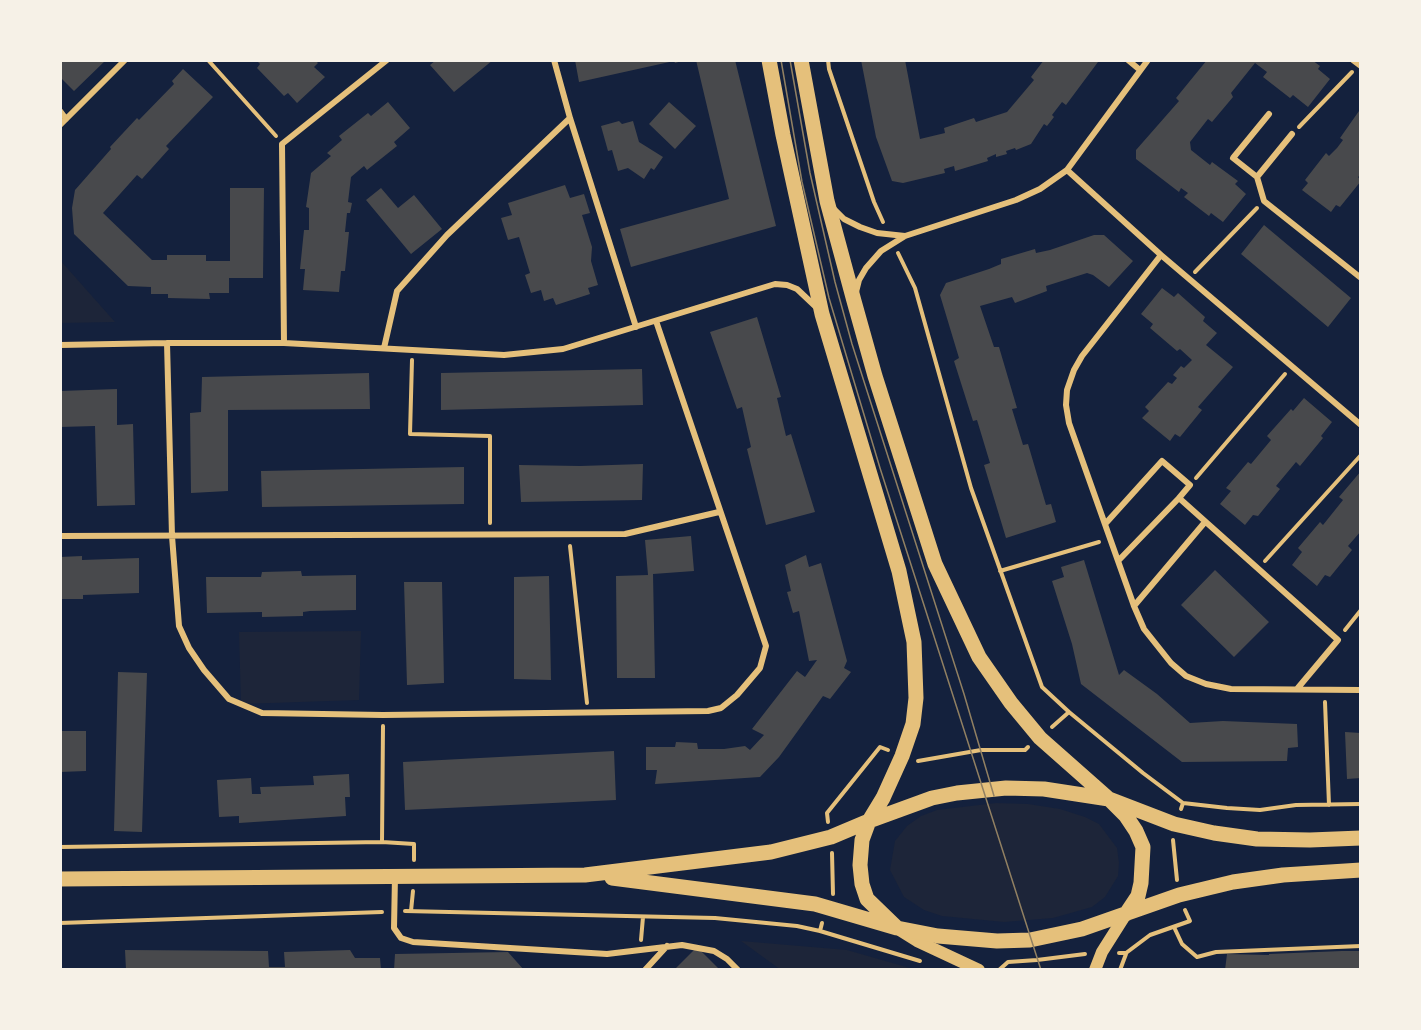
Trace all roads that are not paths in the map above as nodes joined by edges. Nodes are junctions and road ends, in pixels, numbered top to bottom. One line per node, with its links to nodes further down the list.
1 (125, 60): 14 (street)
2 (387, 60): 28 (street)
3 (554, 60): 13 (street)
4 (769, 60): 24 (main road)
5 (801, 60): 19 (main road)
6 (1128, 60): 10 (street)
7 (1148, 60): 10 (street)
8 (1353, 60): 9 (street)
9 (1360, 66)
10 (1140, 70): 17 (street)
11 (60, 111): 14 (street)
12 (1269, 114): 18 (street)
13 (570, 118): 26 (street); 30 (street)
14 (66, 119): 15 (street)
15 (60, 125)
16 (1292, 134): 18 (street)
17 (1067, 170): 20 (street); 21 (street)
18 (1257, 177): 22 (street)
19 (827, 201): 20 (street); 23 (main road)
20 (906, 236): 23 (street)
21 (1161, 255): 31 (street); 35 (street)
22 (1361, 279)
23 (854, 301): 42 (main road)
24 (822, 314): 25 (street); 43 (main road)
25 (656, 321): 26 (street); 33 (street)
26 (636, 327): 30 (street)
27 (167, 343): 28 (street); 29 (street); 37 (street)
28 (284, 343): 30 (street)
29 (60, 345)
30 (384, 348)
31 (1361, 425)
32 (1179, 498): 34 (street); 35 (street); 38 (street)
33 (719, 512): 37 (street); 37 (street)
34 (1206, 522): 39 (street); 40 (street)
35 (1106, 523): 38 (street)
36 (60, 536): 37 (street)
37 (172, 536)
38 (1119, 560): 39 (street)
39 (1134, 606): 40 (street)
40 (1297, 689): 41 (street)
41 (1361, 690)
42 (1109, 799): 43 (main road); 44 (main road); 49 (main road)
43 (869, 821): 47 (main road); 50 (main road)
44 (1361, 838)
45 (1361, 870): 49 (main road)
46 (395, 875): 47 (main road); 48 (main road); 51 (street)
47 (585, 875): 50 (main road)
48 (60, 879)
49 (1126, 914): 50 (main road); 55 (main road)
50 (897, 928): 54 (main road)
51 (668, 946): 52 (street); 53 (street)
52 (645, 970)
53 (738, 970)
54 (980, 970)
55 (1095, 970)

